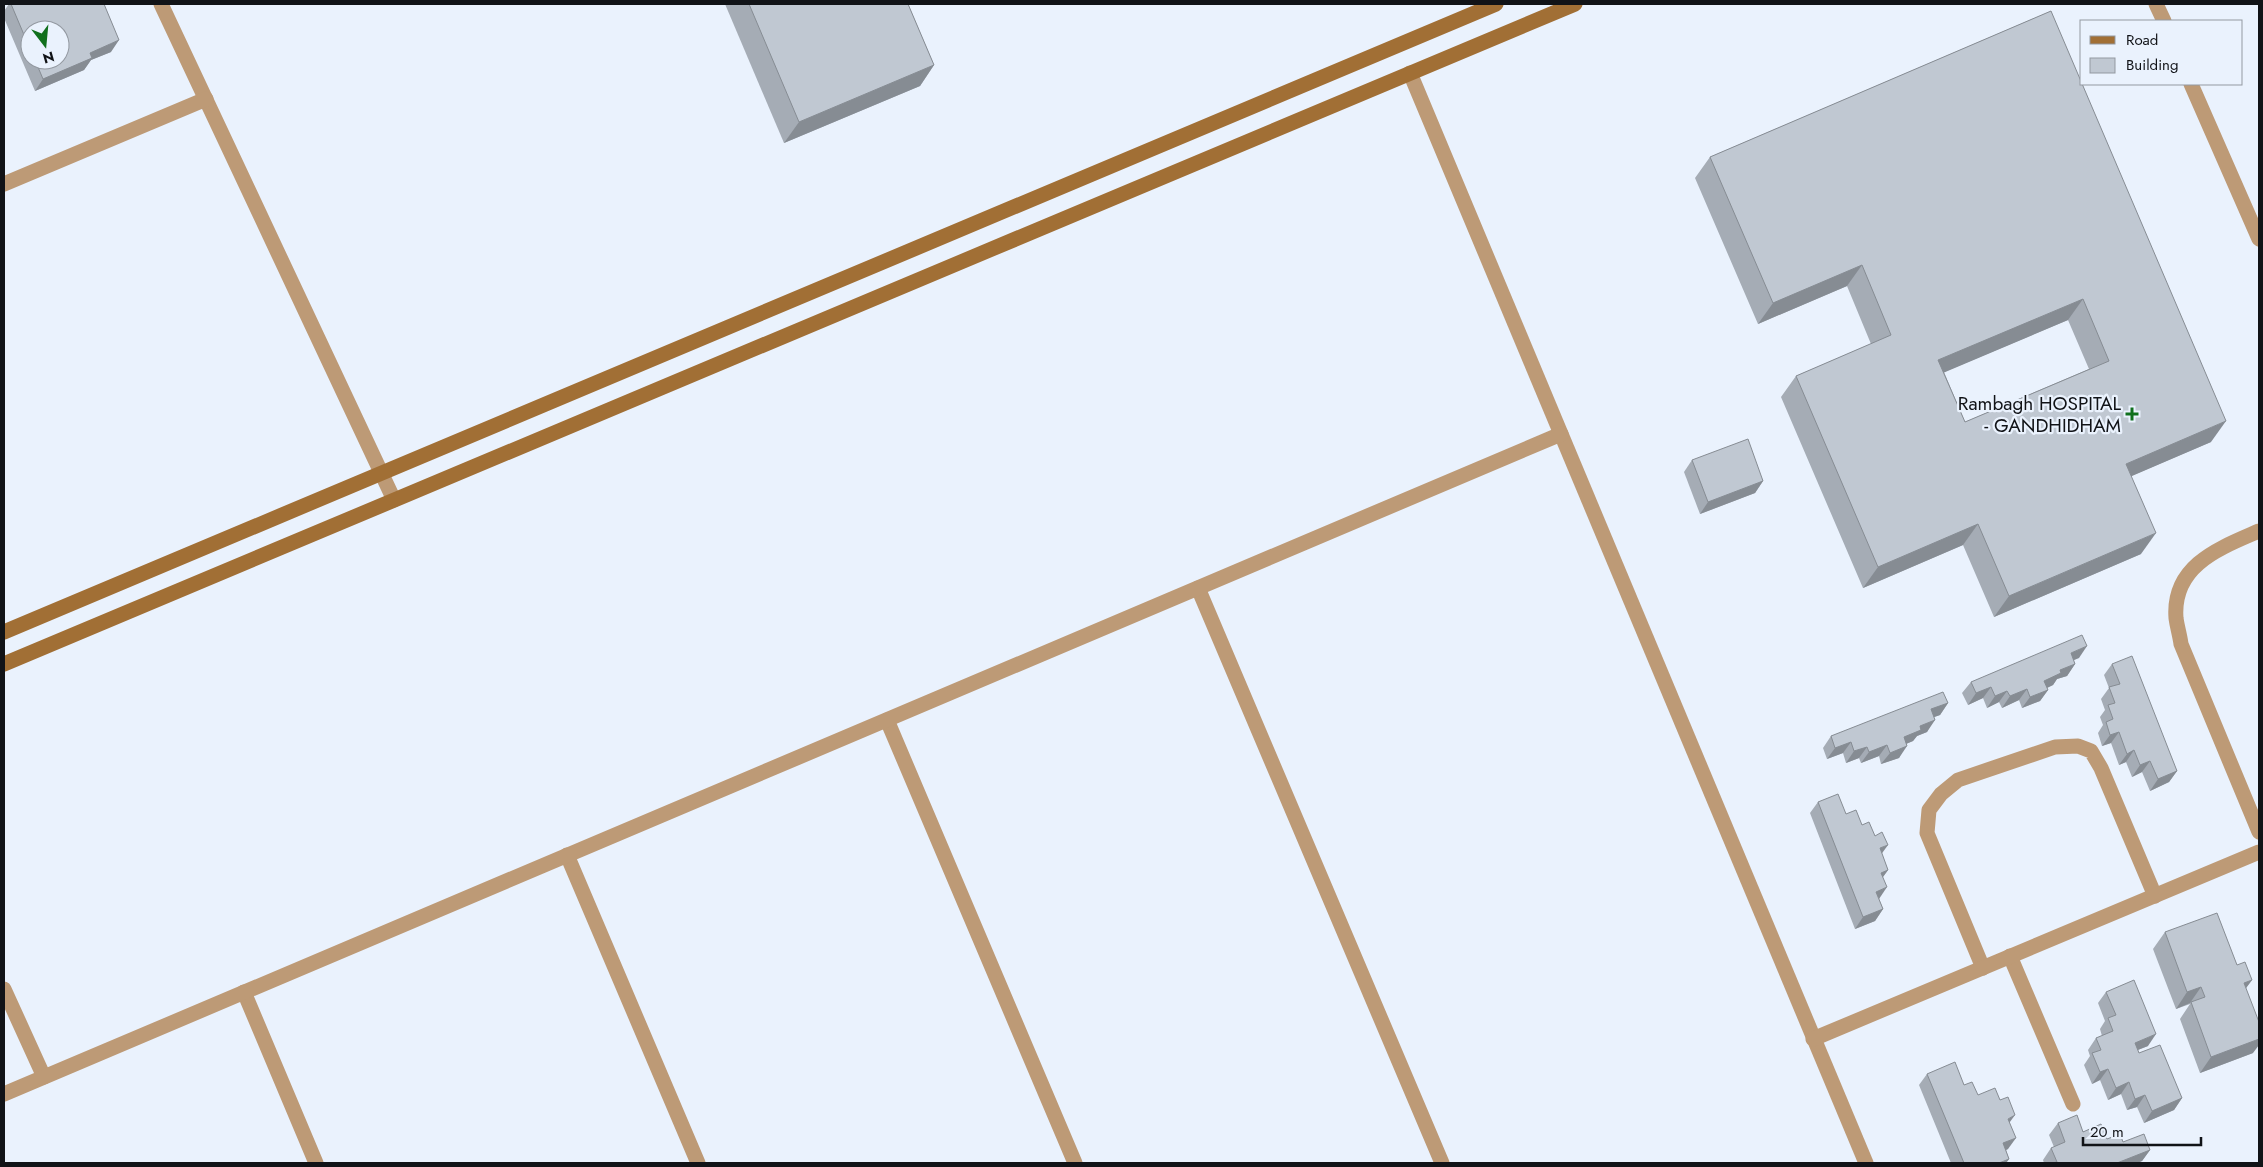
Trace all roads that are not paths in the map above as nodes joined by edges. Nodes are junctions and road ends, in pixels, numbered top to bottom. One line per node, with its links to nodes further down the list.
1 (162, 4): 8 (street)
2 (1496, 4): 12 (main road)
3 (1575, 4): 6 (main road)
4 (2156, 4): 5 (street)
5 (2164, 20)
6 (1410, 73): 11 (street); 13 (main road)
7 (2191, 85): 10 (street)
8 (206, 99): 9 (street); 12 (street)
9 (4, 184)
10 (2259, 239)
11 (1561, 434): 15 (street); 27 (street)
12 (381, 473): 13 (street); 16 (main road)
13 (394, 500): 17 (main road)
14 (2259, 531): 19 (street)
15 (1198, 588): 18 (street); 34 (street)
16 (4, 632)
17 (4, 664)
18 (887, 720): 21 (street); 33 (street)
19 (2259, 832)
20 (2259, 852): 22 (street)
21 (567, 855): 26 (street); 32 (street)
22 (2155, 896): 23 (street); 24 (street)
23 (2010, 956): 24 (street); 30 (street)
24 (1983, 968): 27 (street)
25 (4, 989): 28 (street)
26 (244, 992): 28 (street); 31 (street)
27 (1813, 1039): 35 (street)
28 (44, 1077): 29 (street)
29 (4, 1094)
30 (2073, 1104)
31 (316, 1163)
32 (698, 1163)
33 (1075, 1163)
34 (1442, 1163)
35 (1866, 1163)

